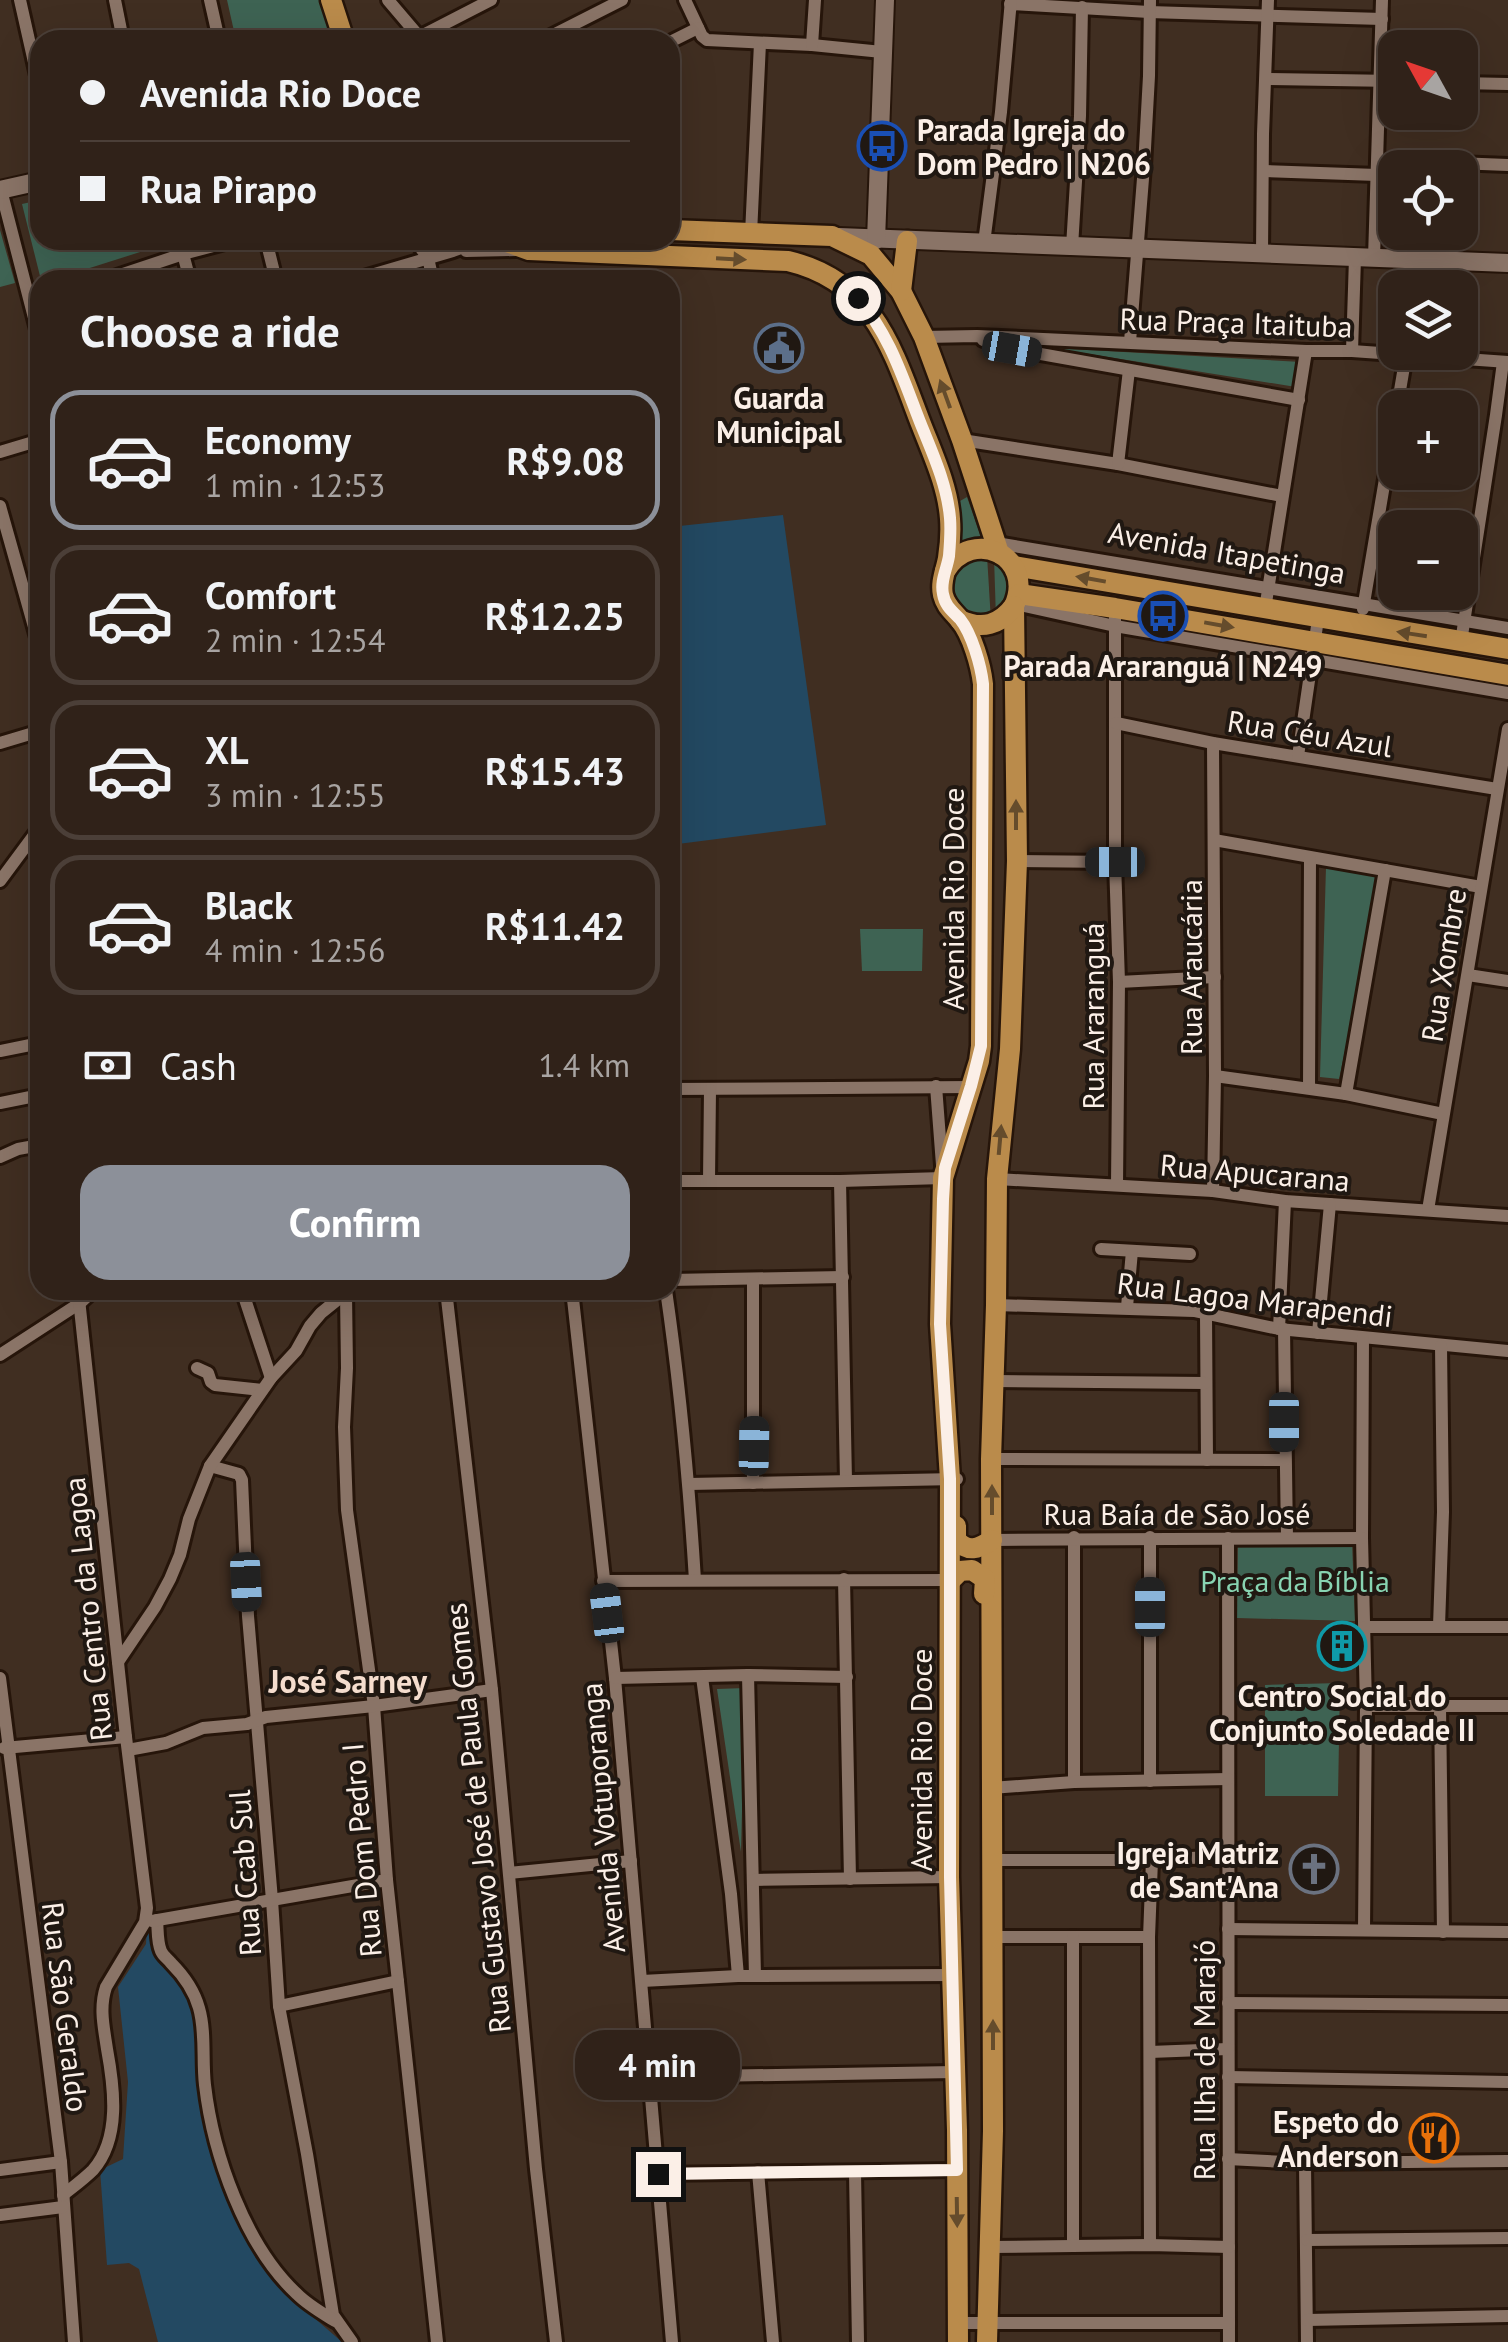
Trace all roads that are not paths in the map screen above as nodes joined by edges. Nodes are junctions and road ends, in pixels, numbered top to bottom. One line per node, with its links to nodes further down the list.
1 (20, 0): 28 (street)
2 (114, 0): 18 (street)
3 (210, 0): 19 (street)
4 (388, 0): 21 (street)
5 (490, 0): 22 (street)
6 (622, 0): 23 (street)
7 (684, 0): 25 (street)
8 (815, 0): 29 (street)
9 (884, 0): 30 (main road)
10 (1268, 0): 16 (street)
11 (1382, 0): 17 (street)
12 (336, 2): 20 (main road)
13 (1011, 2): 15 (street); 47 (street)
14 (1149, 6): 15 (street); 16 (street); 49 (street)
15 (1082, 7): 48 (street)
16 (1268, 15): 17 (street); 31 (street)
17 (1382, 19): 24 (street)
18 (122, 30)
19 (217, 30)
20 (342, 30)
21 (414, 30)
22 (436, 30)
23 (563, 30)
24 (1383, 30)
25 (700, 32): 26 (street); 27 (street)
26 (680, 39)
27 (760, 43): 29 (street); 43 (street)
28 (30, 44)
29 (812, 45): 30 (street)
30 (882, 52): 45 (main road)
31 (1266, 79): 32 (street); 38 (street)
32 (1378, 80)
33 (1478, 83): 34 (street)
34 (1508, 84)
35 (1378, 160): 39 (street)
36 (1478, 164): 37 (street)
37 (1508, 165)
38 (1263, 171): 39 (street); 55 (street)
39 (1377, 175): 57 (street)
40 (30, 184): 41 (main road)
41 (0, 190): 63 (street)
42 (680, 230): 43 (main road, Avenida Rio Doce)
43 (752, 234): 44 (main road, Avenida Rio Doce)
44 (832, 236): 45 (main road); 64 (main road, Avenida Rio Doce)
45 (876, 240): 46 (main road)
46 (907, 240): 47 (main road); 64 (main road)
47 (984, 242): 48 (main road)
48 (1072, 247): 49 (main road)
49 (1136, 249): 55 (main road); 67 (street)
50 (198, 250): 54 (street)
51 (422, 250): 56 (street)
52 (529, 250): 53 (street, Avenida Rio Doce); 87 (main road, Avenida Rio Doce, one-way to 87)
53 (454, 251): 56 (street, Avenida Rio Doce)
54 (183, 254): 59 (street); 60 (street)
55 (1262, 254): 57 (main road)
56 (428, 258): 61 (street, Avenida Rio Doce); 62 (street)
57 (1365, 258): 58 (main road); 69 (street)
58 (1508, 263)
59 (136, 270)
60 (187, 270)
61 (388, 270)
62 (431, 270)
63 (30, 284)
64 (901, 291): 66 (main road, Avenida Rio Doce)
65 (978, 336): 66 (street, Rua Praça Itaituba); 67 (street, Rua Praça Itaituba); 73 (street)
66 (924, 337): 77 (main road, Avenida Rio Doce, one-way to 66)
67 (1130, 342): 68 (street, Rua Praça Itaituba)
68 (1306, 351): 69 (street, Rua Praça Itaituba); 75 (street)
69 (1352, 351): 70 (street, Rua Praça Itaituba)
70 (1378, 353)
71 (1478, 360): 72 (street, Rua Praça Itaituba)
72 (1505, 362): 76 (street, Rua Praça Itaituba)
73 (1129, 370): 75 (street); 82 (street)
74 (1508, 399): 76 (street)
75 (1299, 400): 84 (street)
76 (1496, 415): 78 (street, Rua Praça Itaituba)
77 (962, 440): 82 (street); 86 (main road, Avenida Rio Doce)
78 (1493, 440): 79 (street); 95 (street, Rua Praça Itaituba)
79 (1508, 440)
80 (30, 443): 81 (street)
81 (0, 452)
82 (1118, 464): 84 (street)
83 (1383, 490): 91 (street)
84 (1282, 496): 88 (street)
85 (0, 506): 90 (street)
86 (1003, 554): 87 (main road); 88 (main road, Avenida Itapetinga, one-way to 86); 88 (street, Avenida Itapetinga); 89 (main road, Avenida Rio Doce)
87 (946, 571): 94 (main road, Avenida Rio Doce)
88 (1266, 599): 91 (street, Avenida Itapetinga); 93 (main road, Avenida Itapetinga)
89 (1016, 601): 92 (main road); 94 (main road); 112 (main road, Avenida Rio Doce, one-way to 89)
90 (30, 612)
91 (1362, 615): 93 (main road, Avenida Itapetinga); 95 (street, Avenida Itapetinga); 97 (main road, Avenida Itapetinga, one-way to 91)
92 (1115, 617): 99 (main road); 102 (street, Rua Araranguá)
93 (1318, 619): 99 (street)
94 (960, 620): 125 (main road, Avenida Rio Doce)
95 (1464, 620): 96 (street, Avenida Itapetinga); 97 (street, Rua Praça Itaituba)
96 (1508, 628)
97 (1460, 642): 98 (main road, Avenida Itapetinga)
98 (1508, 649)
99 (1314, 650): 100 (main road); 101 (street); 107 (street)
100 (1508, 675)
101 (1508, 693)
102 (1116, 724): 106 (street, Rua Céu Azul); 113 (street, Rua Araranguá)
103 (1508, 730): 108 (street, Rua Xombre)
104 (30, 734): 105 (street)
105 (0, 743)
106 (1213, 743): 107 (street, Rua Céu Azul); 110 (street, Rua Araucária)
107 (1298, 756): 108 (street, Rua Céu Azul)
108 (1497, 788): 116 (street, Rua Xombre)
109 (30, 840): 115 (street)
110 (1214, 840): 111 (street); 118 (street, Rua Araucária)
111 (1310, 858): 114 (street); 127 (street)
112 (1016, 861): 113 (street); 136 (main road, Avenida Rio Doce, one-way to 112)
113 (1115, 862): 120 (street, Rua Araranguá)
114 (1385, 870): 116 (street); 129 (street)
115 (0, 881)
116 (1481, 887): 117 (street, Rua Xombre)
117 (1468, 975): 119 (street); 132 (street, Rua Xombre)
118 (1214, 977): 120 (street); 123 (street, Rua Araucária)
119 (1508, 981)
120 (1119, 982): 140 (street, Rua Araranguá)
121 (30, 1045): 122 (street)
122 (0, 1051)
123 (1215, 1076): 127 (street); 141 (street, Rua Araucária)
124 (936, 1086): 125 (street); 128 (street); 135 (street, Avenida Rio Doce)
125 (971, 1086): 135 (main road, Avenida Rio Doce)
126 (680, 1088): 128 (street)
127 (1309, 1088): 129 (street)
128 (710, 1090): 137 (street)
129 (1346, 1094): 132 (street)
130 (30, 1097): 131 (street)
131 (0, 1102)
132 (1442, 1114): 144 (street, Rua Xombre)
133 (30, 1147): 134 (street)
134 (0, 1157)
135 (943, 1178): 139 (street); 177 (main road, Avenida Rio Doce)
136 (997, 1179): 140 (street, Rua Apucarana); 160 (main road, Avenida Rio Doce)
137 (709, 1180): 138 (street); 139 (street)
138 (680, 1181)
139 (840, 1182): 149 (street)
140 (1118, 1185): 141 (street, Rua Apucarana)
141 (1213, 1191): 142 (street, Rua Apucarana)
142 (1286, 1200): 143 (street, Rua Apucarana); 163 (street)
143 (1330, 1204): 144 (street, Rua Apucarana); 164 (street)
144 (1428, 1210): 145 (street, Rua Apucarana)
145 (1508, 1216)
146 (1101, 1250): 147 (street)
147 (1132, 1251): 148 (street); 161 (street)
148 (1190, 1254)
149 (843, 1277): 151 (street); 178 (street)
150 (680, 1280): 151 (street)
151 (753, 1280): 179 (street)
152 (74, 1300): 168 (street)
153 (79, 1300): 194 (street, Rua Centro da Lagoa)
154 (245, 1300): 172 (street)
155 (335, 1300): 172 (street)
156 (342, 1300): 202 (street, Rua Dom Pedro I)
157 (447, 1300): 201 (street, Rua Gustavo José de Paula Gomes)
158 (573, 1300): 190 (street, Avenida Votuporanga)
159 (667, 1300): 180 (street)
160 (996, 1304): 161 (street, Rua Lagoa Marapendi); 170 (main road, Avenida Rio Doce)
161 (1128, 1307): 162 (street, Rua Lagoa Marapendi)
162 (1206, 1315): 163 (street, Rua Lagoa Marapendi); 171 (street)
163 (1282, 1329): 164 (street, Rua Lagoa Marapendi); 175 (street)
164 (1318, 1333): 165 (street, Rua Lagoa Marapendi)
165 (1363, 1338): 166 (street, Rua Lagoa Marapendi); 185 (street)
166 (1442, 1346): 167 (street, Rua Lagoa Marapendi); 191 (street)
167 (1508, 1350)
168 (0, 1355)
169 (197, 1368): 172 (street)
170 (994, 1381): 171 (street); 173 (main road, Avenida Rio Doce)
171 (1205, 1382): 174 (street)
172 (267, 1384): 176 (street)
173 (992, 1459): 174 (street); 186 (main road, Avenida Rio Doce, one-way to 173)
174 (1207, 1460): 175 (street)
175 (1284, 1460): 184 (street)
176 (210, 1466): 194 (street); 206 (street, Rua Ccab Sul)
177 (954, 1479): 178 (street); 186 (main road); 189 (main road, Avenida Rio Doce)
178 (846, 1481): 179 (street)
179 (753, 1482): 180 (street)
180 (689, 1484): 188 (street)
181 (1150, 1537): 182 (street, Rua Baía de São José); 183 (street, Rua Baía de São José); 210 (street)
182 (1074, 1538): 186 (street, Rua Baía de São José); 211 (street)
183 (1228, 1538): 184 (street, Rua Baía de São José); 209 (street, Rua Ilha de Marajó)
184 (1287, 1538): 185 (street, Rua Baía de São José)
185 (1362, 1538): 192 (street)
186 (992, 1540): 200 (main road, Avenida Rio Doce)
187 (844, 1579): 188 (street); 189 (street); 199 (street)
188 (695, 1580): 190 (street)
189 (951, 1580): 200 (main road); 219 (main road, Avenida Rio Doce)
190 (603, 1581): 198 (street, Avenida Votuporanga)
191 (1440, 1626): 192 (street); 193 (street)
192 (1364, 1627): 203 (street)
193 (1508, 1627)
194 (118, 1662): 207 (street, Rua Centro da Lagoa)
195 (748, 1675): 196 (street); 199 (street); 222 (street)
196 (702, 1677): 198 (street); 218 (street)
197 (0, 1678): 208 (street, Rua São Geraldo)
198 (614, 1678): 216 (street, Avenida Votuporanga)
199 (847, 1678): 220 (street)
200 (991, 1680): 212 (main road, Avenida Rio Doce)
201 (492, 1690): 202 (street); 217 (street, Rua Gustavo José de Paula Gomes)
202 (374, 1706): 206 (street); 221 (street, Rua Dom Pedro I)
203 (1366, 1706): 205 (street); 227 (street)
204 (1508, 1706): 205 (street)
205 (1440, 1707): 228 (street)
206 (257, 1721): 207 (street); 224 (street, Rua Ccab Sul)
207 (127, 1744): 208 (street); 225 (street, Rua Centro da Lagoa)
208 (4, 1748): 251 (street, Rua São Geraldo)
209 (1228, 1779): 210 (street); 213 (street, Rua Ilha de Marajó)
210 (1150, 1780): 211 (street)
211 (1074, 1782): 212 (street)
212 (992, 1788): 214 (main road, Avenida Rio Doce)
213 (1229, 1856): 215 (street); 226 (street, Rua Ilha de Marajó)
214 (993, 1860): 215 (street); 231 (main road, Avenida Rio Doce)
215 (1152, 1860): 232 (street)
216 (632, 1861): 217 (street); 236 (street, Avenida Votuporanga)
217 (508, 1873): 275 (street, Rua Gustavo José de Paula Gomes)
218 (728, 1873): 222 (street); 223 (street)
219 (950, 1877): 220 (street); 237 (main road, Avenida Rio Doce)
220 (850, 1879): 222 (street)
221 (387, 1880): 224 (street); 235 (street, Rua Dom Pedro I)
222 (752, 1880): 223 (street); 234 (street)
223 (731, 1894): 233 (street)
224 (272, 1900): 225 (street); 239 (street, Rua Ccab Sul)
225 (151, 1921): 258 (street); 268 (street, Rua Centro da Lagoa)
226 (1228, 1929): 227 (street); 238 (street, Rua Ilha de Marajó)
227 (1364, 1930): 228 (street)
228 (1443, 1932): 229 (street)
229 (1508, 1932)
230 (1073, 1937): 231 (street); 232 (street); 264 (street)
231 (992, 1938): 247 (main road, Avenida Rio Doce, one-way to 231)
232 (1149, 1938): 242 (street)
233 (738, 1976): 234 (street); 236 (street)
234 (755, 1976): 237 (street)
235 (398, 1981): 239 (street); 274 (street, Rua Dom Pedro I)
236 (642, 1981): 244 (street, Avenida Votuporanga)
237 (953, 1982): 243 (main road, Avenida Rio Doce); 247 (main road)
238 (1228, 2003): 240 (street); 241 (street, Rua Ilha de Marajó)
239 (279, 2006): 268 (street, Rua Ccab Sul)
240 (1508, 2006)
241 (1228, 2049): 242 (street); 245 (street, Rua Ilha de Marajó)
242 (1150, 2052): 263 (street)
243 (955, 2072): 244 (street); 248 (main road, Avenida Rio Doce)
244 (649, 2077): 257 (street, Avenida Votuporanga)
245 (1228, 2078): 246 (street); 249 (street, Rua Ilha de Marajó)
246 (1508, 2082)
247 (993, 2095): 260 (main road, Avenida Rio Doce)
248 (957, 2130): 254 (main road, Avenida Rio Doce); 260 (main road)
249 (1228, 2159): 252 (street); 265 (street, Rua Ilha de Marajó)
250 (1508, 2161): 252 (street)
251 (60, 2162): 253 (street); 258 (street, Rua São Geraldo)
252 (1305, 2163): 262 (street)
253 (0, 2170)
254 (957, 2170): 256 (street); 271 (main road, Avenida Rio Doce, one-way to 271)
255 (758, 2172): 256 (street); 257 (street); 277 (street)
256 (855, 2172): 278 (street)
257 (658, 2174): 276 (street, Avenida Votuporanga)
258 (63, 2201): 259 (street); 272 (street, Rua São Geraldo)
259 (0, 2215)
260 (990, 2238): 264 (street); 270 (main road, Avenida Rio Doce)
261 (1508, 2238): 262 (street)
262 (1306, 2240): 267 (street)
263 (1150, 2245): 264 (street); 265 (street)
264 (1072, 2246)
265 (1229, 2248): 269 (street, Rua Ilha de Marajó)
266 (1508, 2316): 267 (street)
267 (1307, 2320): 280 (street)
268 (337, 2323): 273 (street)
269 (1229, 2323): 270 (street); 279 (street, Rua Ilha de Marajó)
270 (988, 2332): 271 (street)
271 (958, 2333)
272 (74, 2342)
273 (352, 2342)
274 (437, 2342)
275 (556, 2342)
276 (672, 2342)
277 (773, 2342)
278 (858, 2342)
279 (1228, 2342)
280 (1307, 2342)

